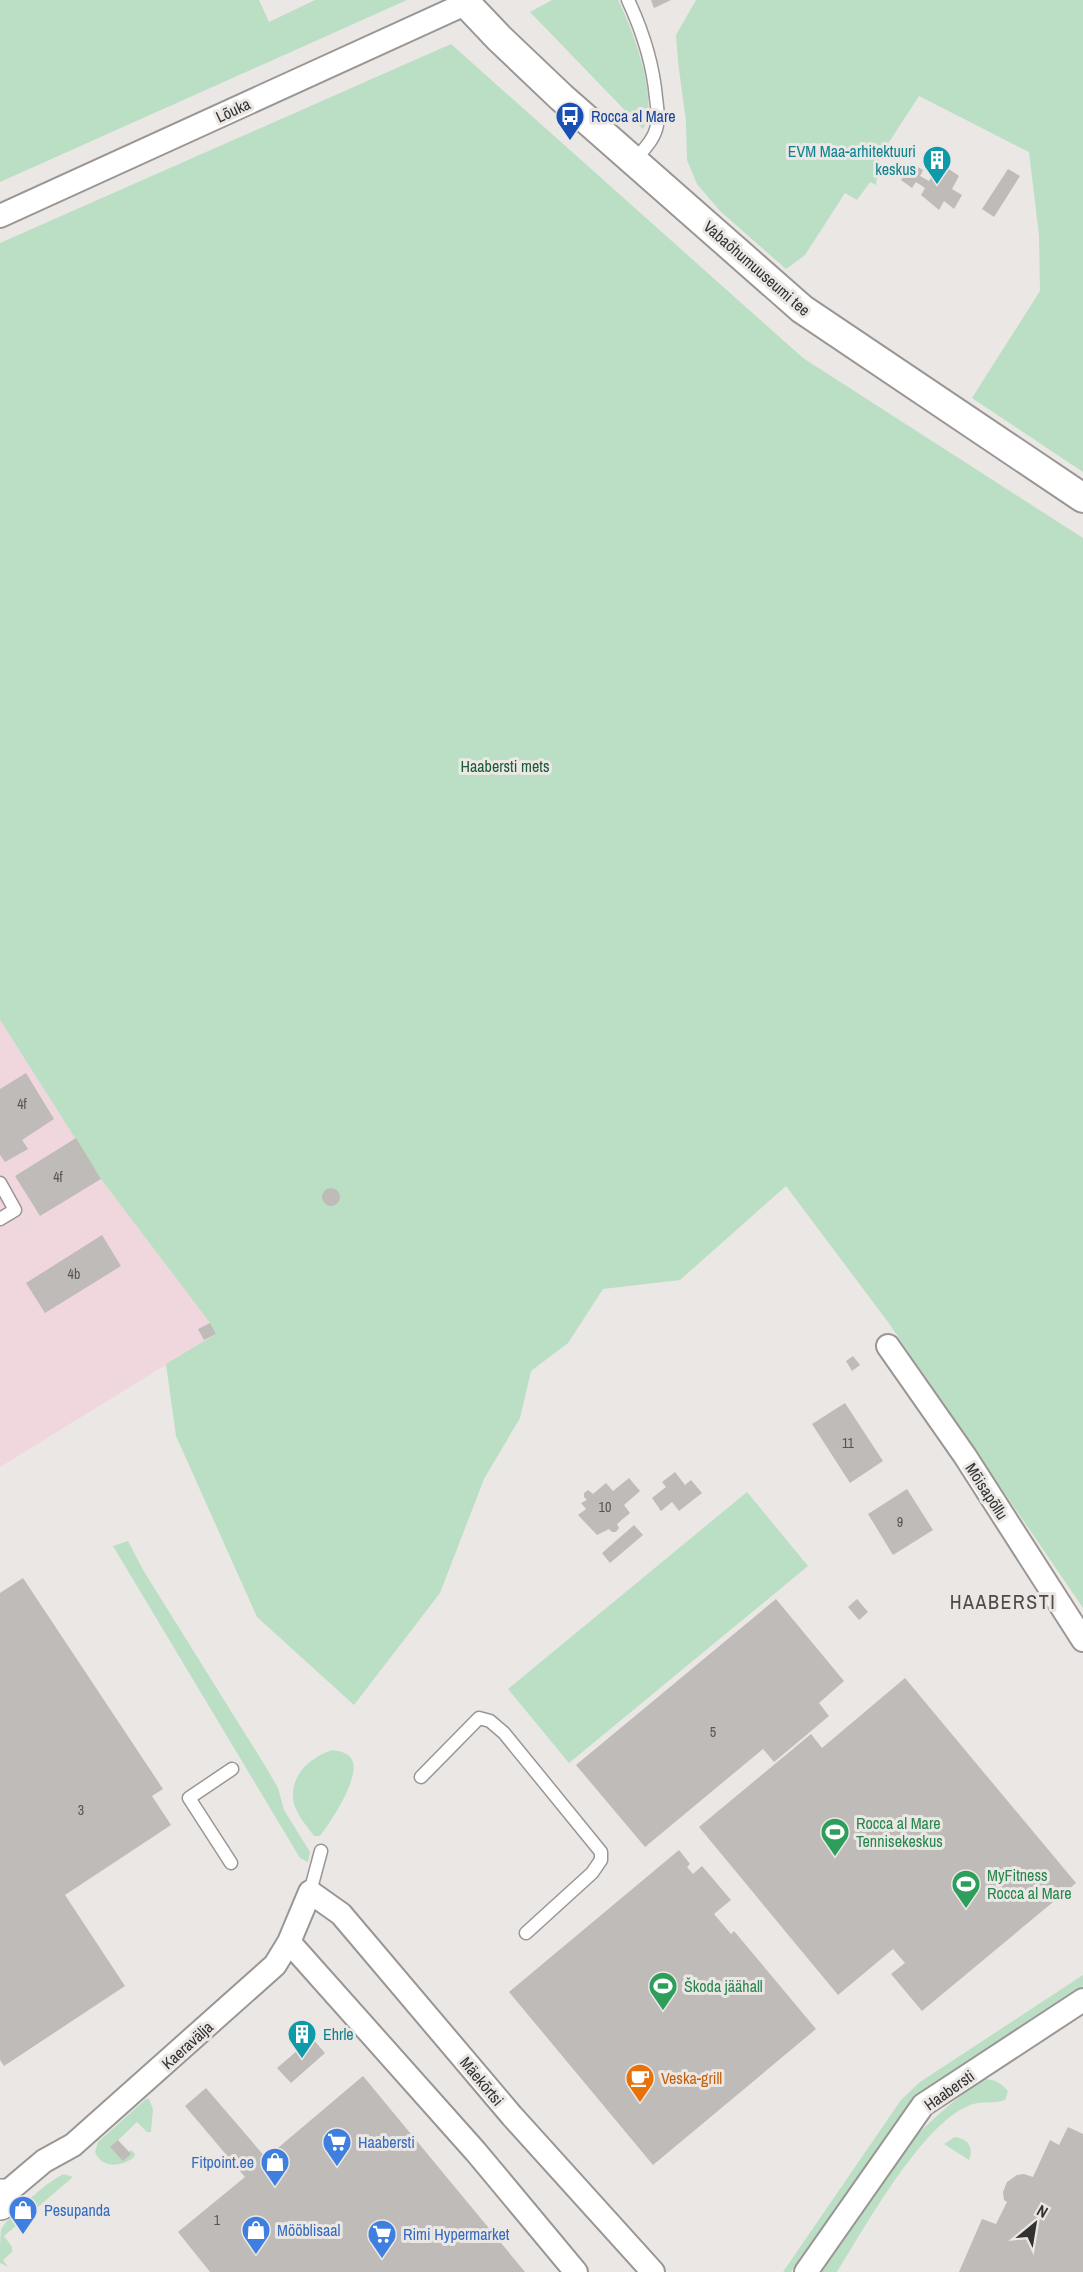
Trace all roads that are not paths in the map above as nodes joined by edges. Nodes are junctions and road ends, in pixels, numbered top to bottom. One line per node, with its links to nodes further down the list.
1 (628, 0): 3 (lane)
2 (467, 1): 3 (street, Vabaõhumuuseumi tee); 4 (street, Lõuka)
3 (634, 160): 5 (street, Vabaõhumuuseumi tee)
4 (0, 216)
5 (1083, 498)
6 (0, 1183): 7 (lane)
7 (0, 1219)
8 (888, 1346): 9 (street, Mõisapõllu)
9 (1083, 1640)
10 (232, 1769): 13 (lane)
11 (421, 1777): 15 (lane)
12 (321, 1851): 14 (lane, Kaeravälja)
13 (231, 1863)
14 (310, 1892): 16 (street, Kaeravälja); 20 (street, Mäekõrtsi)
15 (526, 1933)
16 (289, 1942): 18 (street, Kaeravälja); 19 (street)
17 (1083, 2000): 21 (street, Haabersti)
18 (1, 2199)
19 (576, 2272)
20 (653, 2272)
21 (806, 2272)

